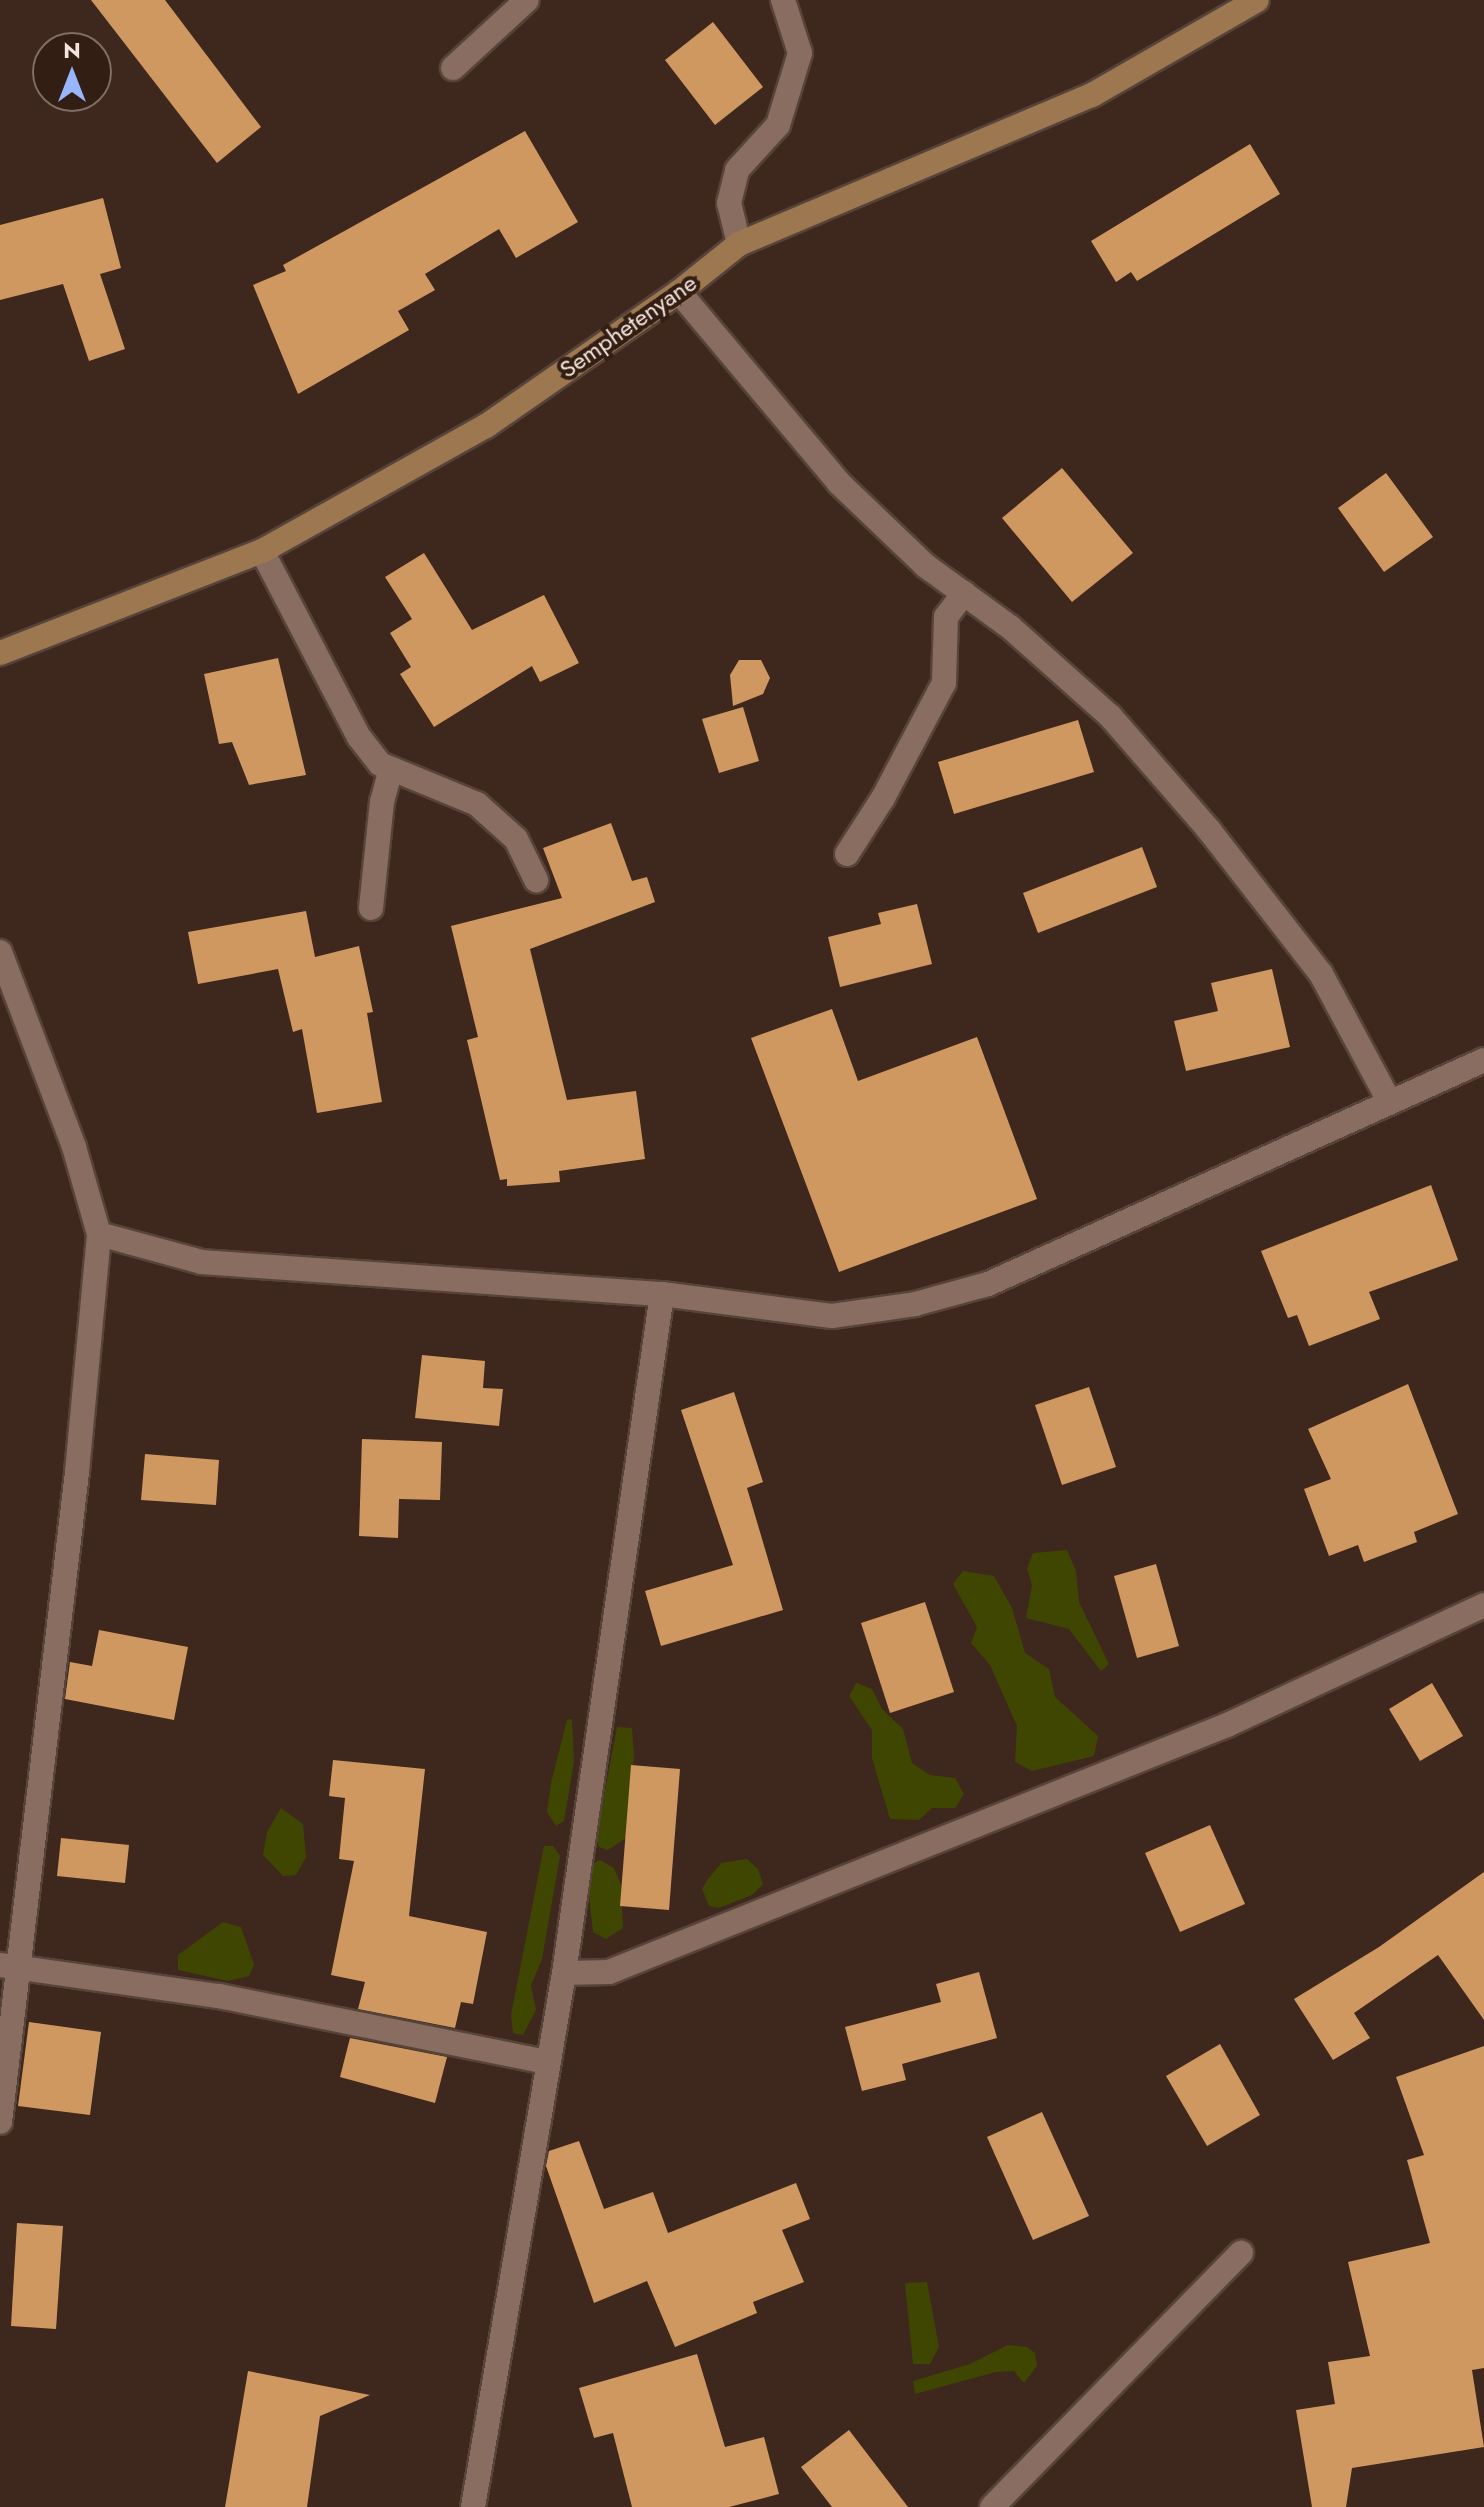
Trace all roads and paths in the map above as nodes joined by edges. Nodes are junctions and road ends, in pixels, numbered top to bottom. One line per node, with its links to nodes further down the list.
1 (527, 0): 4 (street)
2 (783, 0): 5 (street)
3 (1257, 0): 5 (main road, Semphetenyane)
4 (453, 68)
5 (739, 244): 6 (main road, Semphetenyane)
6 (679, 292): 7 (main road, Semphetenyane); 8 (street)
7 (262, 551): 9 (main road, Semphetenyane); 10 (street)
8 (964, 593): 11 (street); 16 (street)
9 (0, 653)
10 (391, 769): 12 (street); 13 (street)
11 (847, 854)
12 (536, 880)
13 (371, 908)
14 (0, 952): 17 (street)
15 (1484, 1060): 16 (street)
16 (1389, 1101): 18 (street)
17 (99, 1234): 18 (street); 20 (street)
18 (662, 1294): 21 (street)
19 (1484, 1605): 21 (street)
20 (10, 1965): 22 (street); 23 (street)
21 (564, 1973): 22 (street)
22 (547, 2062): 25 (street)
23 (0, 2122)
24 (1241, 2253): 26 (street)
25 (473, 2507)
26 (992, 2507)

